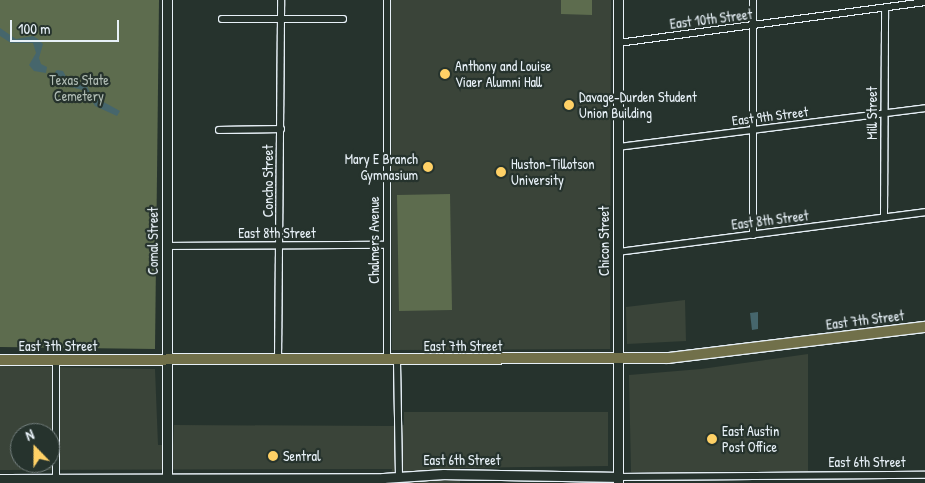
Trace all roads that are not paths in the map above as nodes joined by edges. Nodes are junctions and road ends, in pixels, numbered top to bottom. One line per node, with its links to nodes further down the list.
1 (167, 0): 24 (street, Comal Street)
2 (281, 0): 9 (street, Concho Street)
3 (387, 0): 23 (street, Chalmers Avenue)
4 (618, 0): 12 (street, Chicon Street)
5 (753, 0): 11 (street)
6 (925, 2): 7 (street, East 10th Street)
7 (885, 8): 11 (street, East 10th Street); 14 (street, Mill Street)
8 (222, 19): 9 (street)
9 (281, 19): 10 (street); 15 (street, Concho Street)
10 (343, 19)
11 (752, 27): 12 (street, East 10th Street); 17 (street)
12 (618, 43): 18 (street, Chicon Street)
13 (925, 108): 14 (street, East 9th Street)
14 (885, 114): 17 (street, East 9th Street); 20 (street, Mill Street)
15 (281, 129): 16 (street); 22 (street, Concho Street)
16 (219, 130)
17 (752, 131): 18 (street, East 9th Street); 21 (street)
18 (618, 148): 25 (street, Chicon Street)
19 (925, 212): 20 (street, East 8th Street)
20 (884, 217): 21 (street, East 8th Street)
21 (753, 235): 25 (street, East 8th Street)
22 (281, 245): 23 (street, East 8th Street); 24 (street, East 8th Street); 31 (street, Concho Street)
23 (387, 245): 30 (street, Chalmers Avenue)
24 (166, 246): 32 (street, Comal Street)
25 (618, 252): 27 (street, Chicon Street)
26 (925, 327): 27 (main road, East 7th Street)
27 (617, 359): 30 (main road, East 7th Street); 37 (street, Chicon Street)
28 (0, 360): 29 (main road, East 7th Street)
29 (56, 360): 32 (main road, East 7th Street); 36 (street)
30 (392, 360): 31 (main road, East 7th Street); 33 (street, Chalmers Avenue)
31 (278, 361): 32 (main road, East 7th Street)
32 (166, 362): 38 (street, Comal Street)
33 (399, 475): 37 (street, East 6th Street); 38 (street, East 6th Street)
34 (925, 475): 37 (street, East 6th Street)
35 (0, 479): 36 (street, East 6th Street)
36 (56, 479): 38 (street, East 6th Street)
37 (618, 480)
38 (166, 481)

